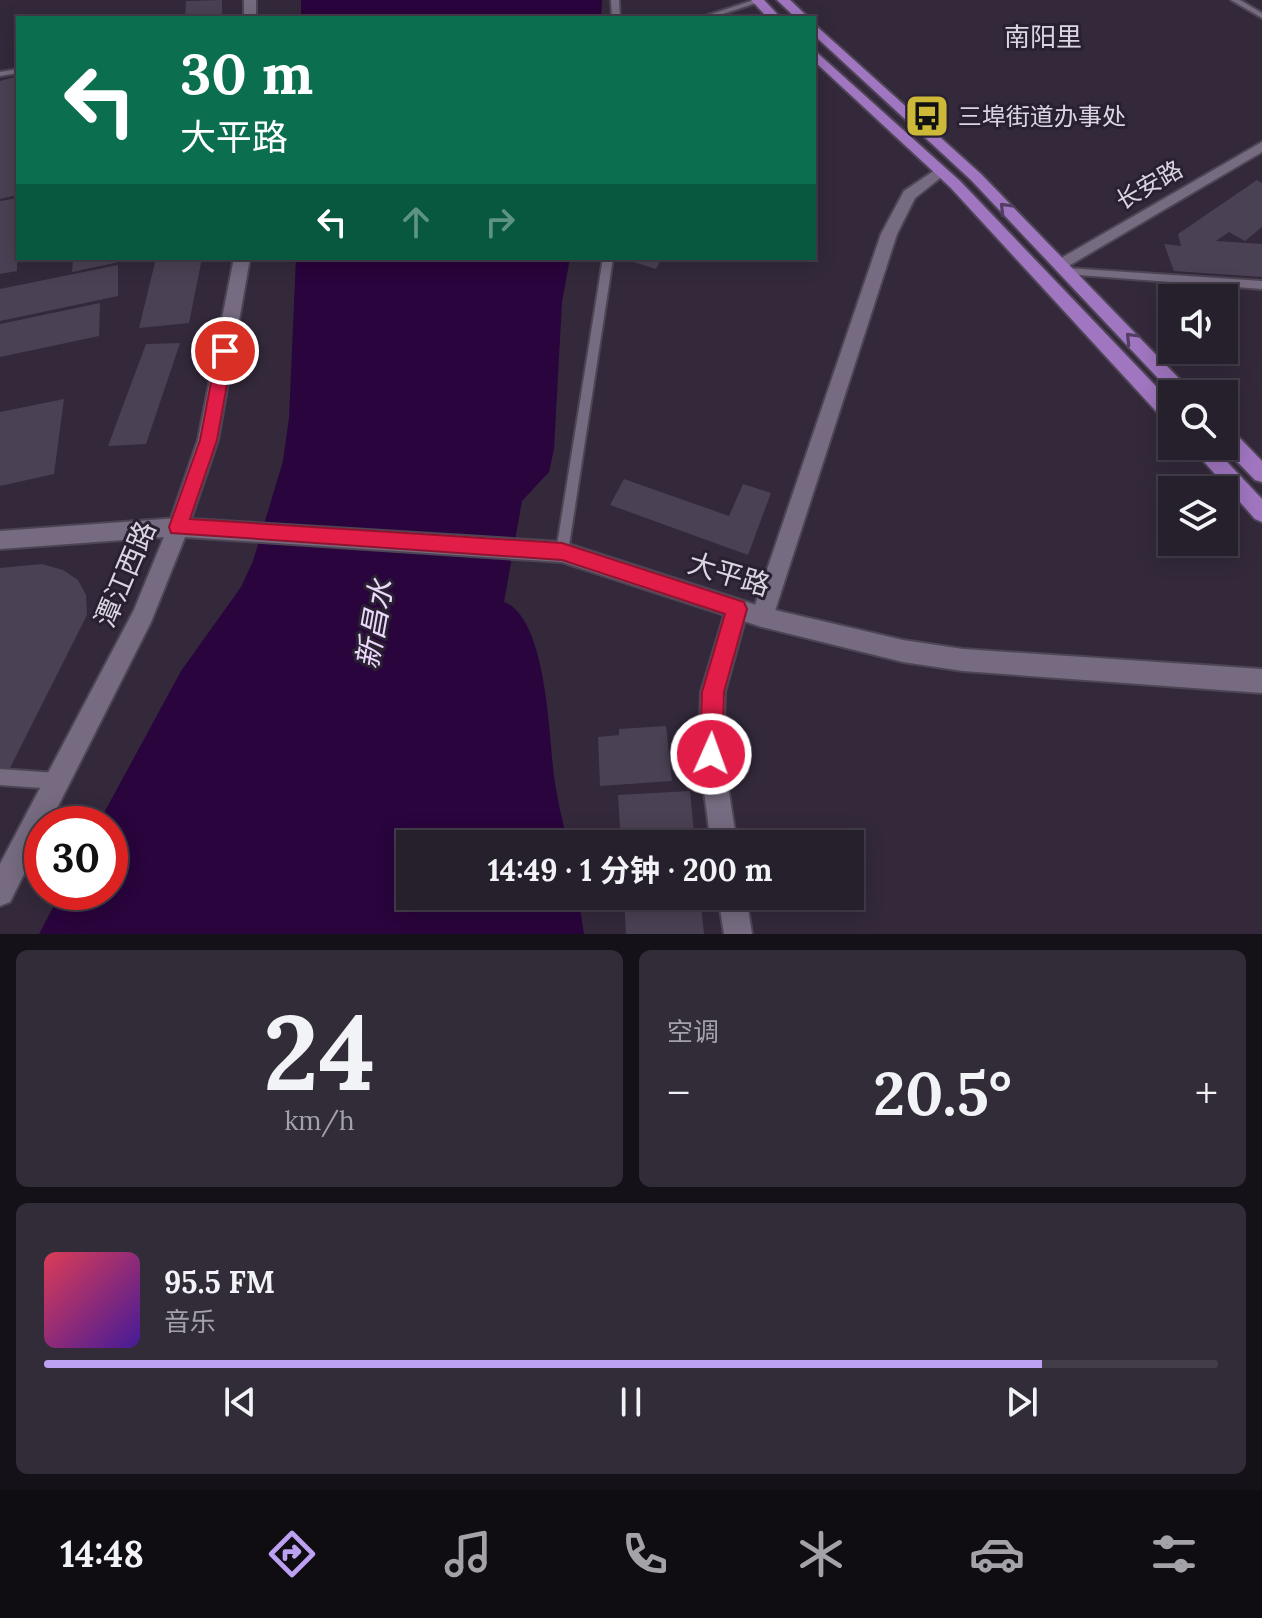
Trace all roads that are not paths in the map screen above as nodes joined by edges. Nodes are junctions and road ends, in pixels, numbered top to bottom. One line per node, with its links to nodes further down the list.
1 (783, 0): 6 (main road)
2 (1235, 0): 7 (lane)
3 (757, 1): 4 (lane); 5 (main road)
4 (709, 16)
5 (773, 16)
6 (801, 16)
7 (1262, 16)
8 (816, 30): 14 (main road, one-way to 8)
9 (816, 56): 11 (main road)
10 (1262, 146): 14 (street, 长安路)
11 (941, 171): 17 (main road); 26 (street)
12 (242, 260): 22 (street, 潭江西路)
13 (608, 260): 24 (lane)
14 (1063, 267): 15 (lane); 16 (main road, one-way to 14)
15 (1262, 285)
16 (1172, 380)
17 (1158, 401)
18 (1238, 449): 20 (main road)
19 (1213, 460): 21 (main road)
20 (1262, 474)
21 (1262, 513)
22 (178, 527): 23 (street, 大平路); 24 (street, 大平路); 29 (street, 潭江西路)
23 (0, 540)
24 (562, 552): 25 (street, 大平路)
25 (737, 609): 26 (street, 大平路); 30 (street)
26 (762, 617): 27 (street, 大平路)
27 (1262, 681)
28 (0, 777): 29 (lane)
29 (56, 781): 31 (street, 潭江西路)
30 (722, 830)
31 (0, 892)
32 (734, 910): 33 (street)
33 (738, 934)

